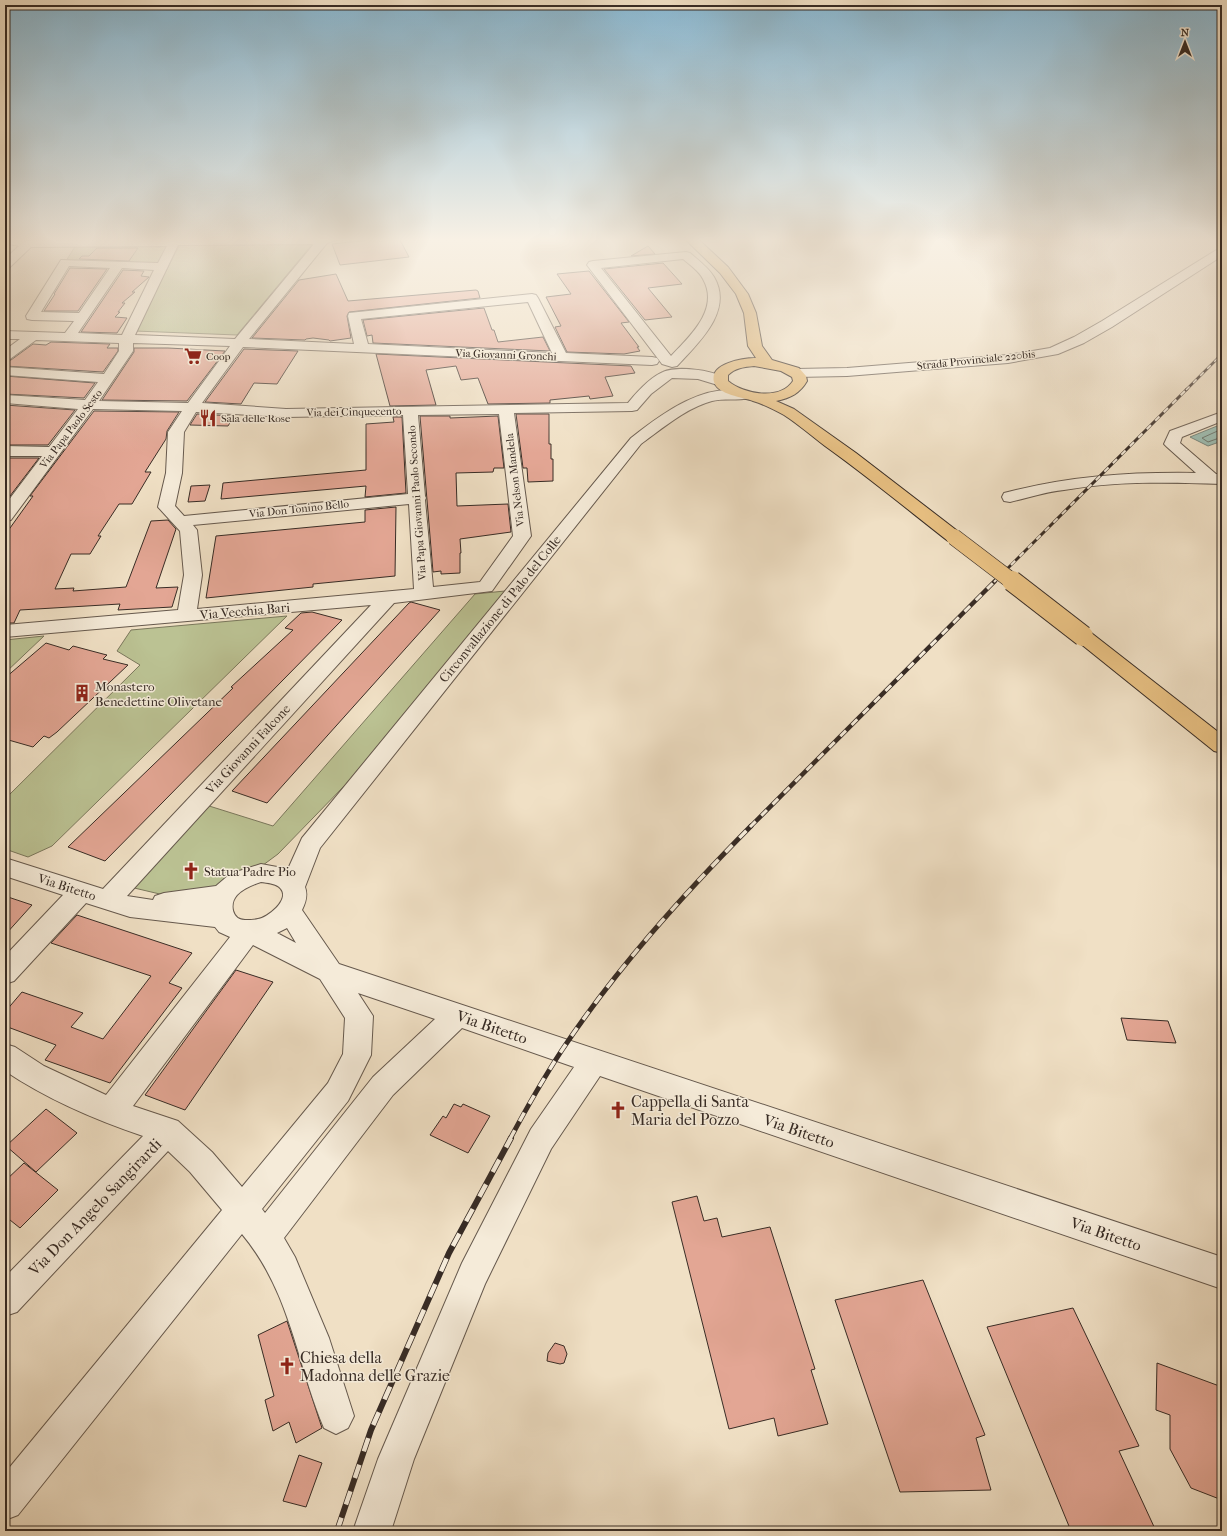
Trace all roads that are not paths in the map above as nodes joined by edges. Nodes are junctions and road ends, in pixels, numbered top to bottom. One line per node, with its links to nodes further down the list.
1 (36, 310): 11 (street)
2 (88, 310): 11 (street)
3 (140, 310): 15 (street, Via Papa Paolo Sesto)
4 (267, 310): 16 (street)
5 (416, 310): 18 (street)
6 (538, 310): 20 (street)
7 (627, 310): 24 (street)
8 (712, 310): 24 (street)
9 (749, 310): 17 (main road)
10 (1130, 310): 26 (street, Strada Provinciale 220bis)
11 (83, 317): 14 (street)
12 (5, 335): 13 (street, Via Giovanni Gronchi)
13 (33, 336): 14 (street, Via Giovanni Gronchi); 19 (street)
14 (69, 337): 15 (street, Via Giovanni Gronchi)
15 (126, 338): 16 (street, Via Giovanni Gronchi); 27 (street, Via Papa Paolo Sesto)
16 (239, 343): 18 (street, Via Giovanni Gronchi); 34 (street)
17 (755, 346): 21 (main road); 22 (main road)
18 (362, 349): 20 (street, Via Giovanni Gronchi)
19 (5, 356)
20 (561, 357): 23 (street, Via Giovanni Gronchi)
21 (766, 362): 22 (main road); 26 (main road)
22 (742, 363): 28 (main road)
23 (647, 368): 24 (street); 29 (street)
24 (671, 368): 28 (street); 29 (street)
25 (5, 371): 27 (street)
26 (798, 378): 30 (main road)
27 (108, 379): 33 (street, Via Papa Paolo Sesto)
28 (720, 384): 31 (street); 52 (street, Circonvallazione di Palo del Colle)
29 (646, 391): 35 (street, Via dei Cinquecento)
30 (783, 395): 31 (main road); 37 (main road)
31 (750, 396): 37 (main road)
32 (5, 399): 33 (street, Via dei Cinquecento)
33 (90, 405): 34 (street, Via dei Cinquecento); 40 (street, Via Papa Paolo Sesto)
34 (192, 407): 36 (street, Via dei Cinquecento); 45 (street)
35 (506, 410): 36 (street, Via dei Cinquecento); 46 (street, Via Nelson Mandela)
36 (410, 412): 43 (street, Via Papa Giovanni Paolo Secondo)
37 (789, 412): 51 (main road, bridge)
38 (1222, 416): 41 (street)
39 (5, 451): 40 (street)
40 (54, 452): 44 (street, Via Papa Paolo Sesto)
41 (1216, 478): 42 (street)
42 (1010, 497)
43 (418, 498): 45 (street, Via Don Tonino Bello); 47 (street, Via Papa Giovanni Paolo Secondo)
44 (8, 507)
45 (180, 521): 49 (street)
46 (486, 587): 47 (street, Via Vecchia Bari)
47 (424, 594): 48 (street, Via Vecchia Bari)
48 (388, 598): 49 (street, Via Vecchia Bari); 57 (street, Via Giovanni Falcone)
49 (187, 616): 50 (street, Via Vecchia Bari)
50 (5, 632)
51 (1222, 746)
52 (310, 844): 54 (street); 55 (street)
53 (5, 867): 56 (street, Via Bitetto)
54 (266, 873): 55 (street); 58 (street)
55 (293, 886): 59 (street)
56 (82, 891): 57 (street, Via Bitetto); 62 (street)
57 (119, 904): 58 (street, Via Bitetto)
58 (223, 907): 60 (street)
59 (289, 911): 60 (street); 61 (street)
60 (249, 931): 61 (street, Via Bitetto); 66 (street)
61 (330, 972): 63 (street, Via Bitetto); 68 (street)
62 (5, 973)
63 (457, 1015): 65 (street, Via Bitetto); 69 (street)
64 (5, 1056): 66 (street)
65 (594, 1062): 70 (street, Via Bitetto); 74 (street)
66 (111, 1112): 67 (street)
67 (168, 1131): 68 (street); 71 (street, Via Don Angelo Sangirardi)
68 (242, 1210): 69 (street); 73 (street)
69 (265, 1237): 72 (street)
70 (1222, 1273)
71 (5, 1300)
72 (336, 1416)
73 (5, 1502)
74 (372, 1531)

